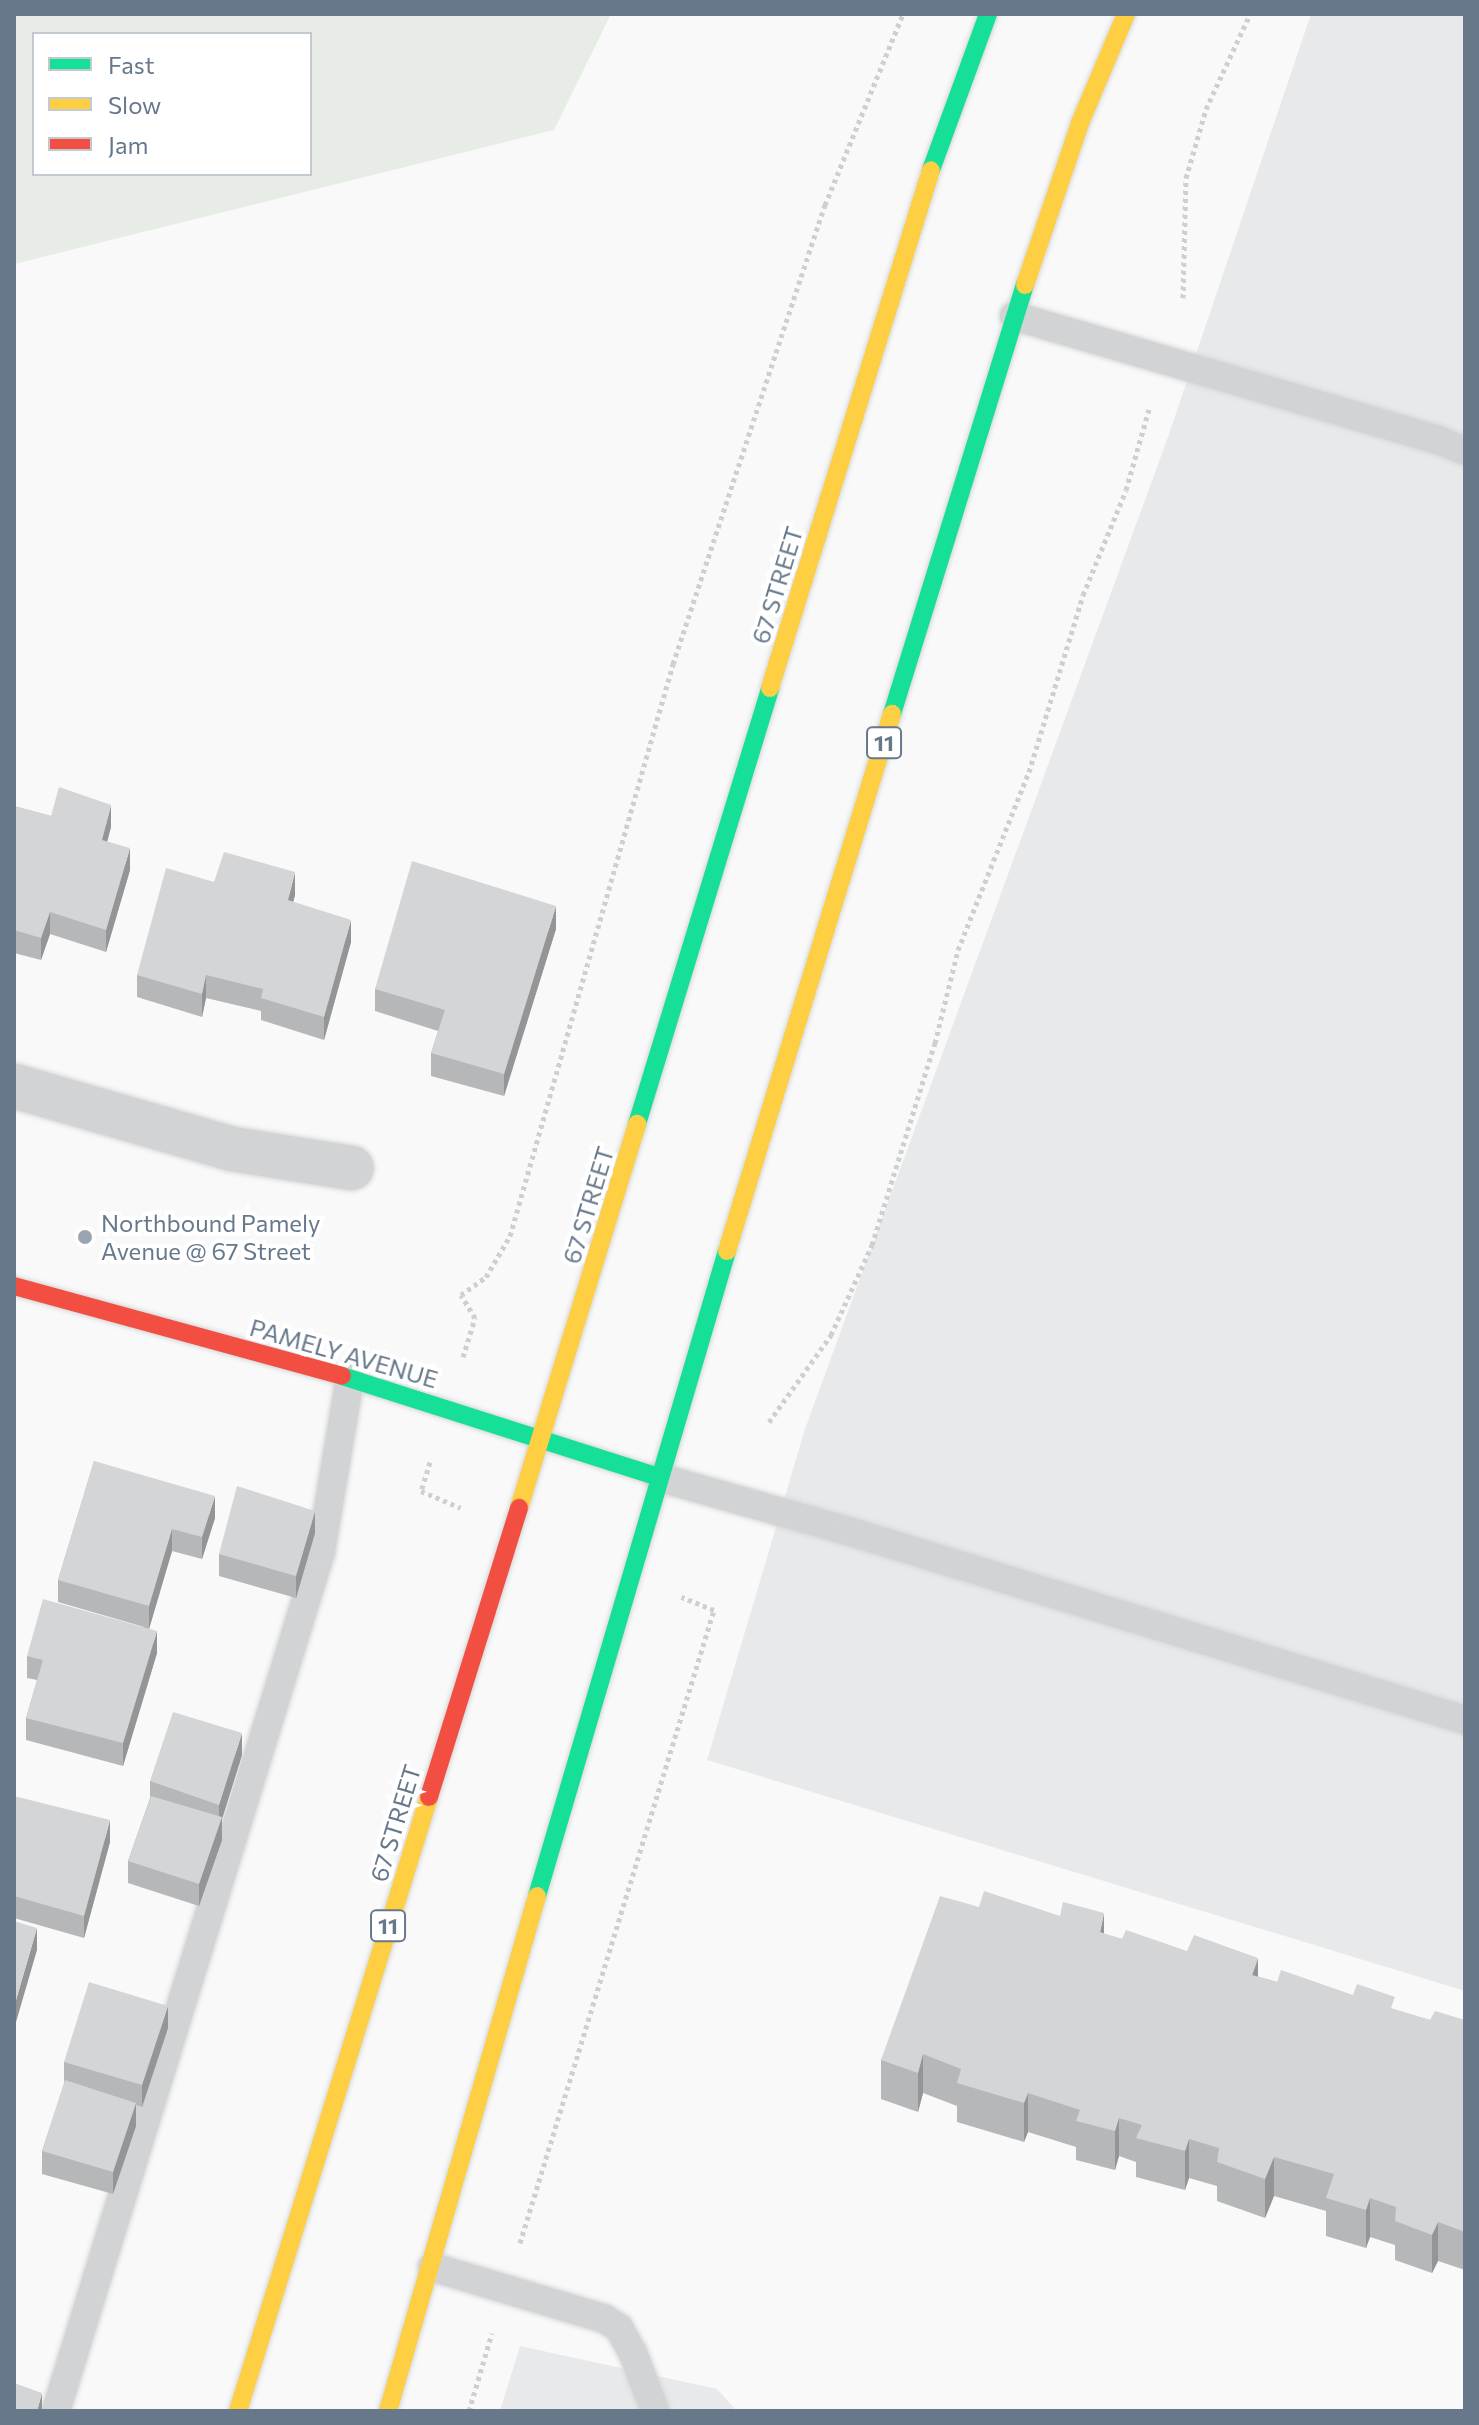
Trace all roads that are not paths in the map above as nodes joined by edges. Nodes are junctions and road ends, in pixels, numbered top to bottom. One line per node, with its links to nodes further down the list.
1 (988, 14): 9 (main road, 67 STREET / 11)
2 (1126, 14): 3 (main road, 11)
3 (1014, 316): 4 (lane); 10 (main road, 11)
4 (1465, 451)
5 (14, 1086): 6 (street)
6 (352, 1168)
7 (14, 1286): 8 (main road, PAMELY AVENUE)
8 (350, 1378): 9 (main road, PAMELY AVENUE); 13 (lane)
9 (540, 1442): 10 (main road, PAMELY AVENUE); 14 (main road, 67 STREET / 11)
10 (658, 1477): 11 (lane); 12 (main road, 11)
11 (1465, 1720)
12 (432, 2267): 15 (main road, 11); 16 (lane)
13 (56, 2411)
14 (238, 2411)
15 (388, 2411)
16 (655, 2411)

